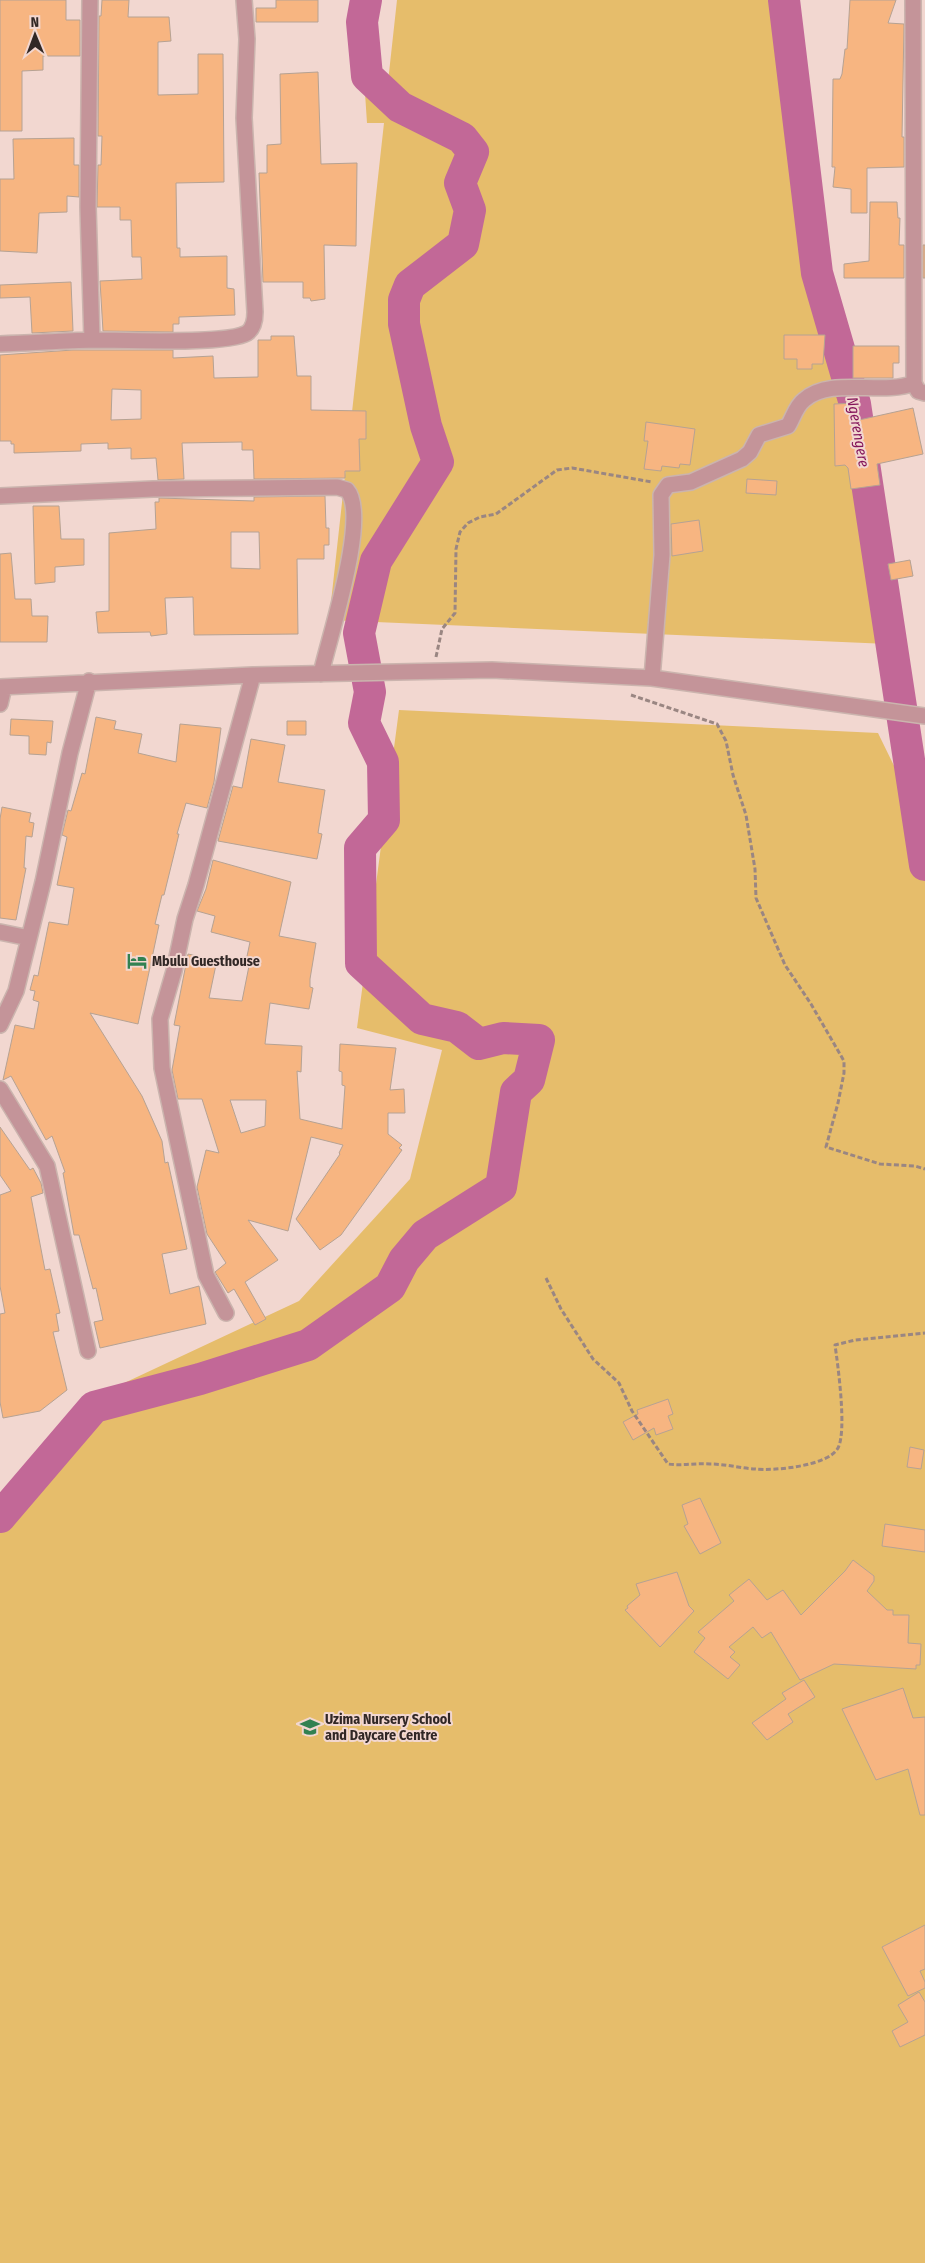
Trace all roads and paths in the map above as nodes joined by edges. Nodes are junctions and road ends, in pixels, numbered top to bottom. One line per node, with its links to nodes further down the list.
1 (90, 0): 5 (street)
2 (244, 0): 5 (street)
3 (913, 0): 4 (street)
4 (919, 21): 7 (street)
5 (92, 340): 6 (street)
6 (0, 344)
7 (919, 388): 8 (street)
8 (668, 485): 10 (path); 13 (street)
9 (0, 496): 11 (street)
10 (435, 670): 11 (street); 13 (street)
11 (321, 674): 12 (street)
12 (253, 675): 14 (street); 25 (street)
13 (652, 678): 18 (street)
14 (89, 681): 15 (street); 20 (street)
15 (2, 687): 17 (street)
16 (624, 692): 23 (path)
17 (0, 704)
18 (925, 716)
19 (0, 932): 20 (street)
20 (30, 938): 21 (street)
21 (0, 1024)
22 (0, 1089): 27 (street)
23 (925, 1169)
24 (546, 1278): 26 (path)
25 (226, 1313)
26 (925, 1333)
27 (88, 1351)

